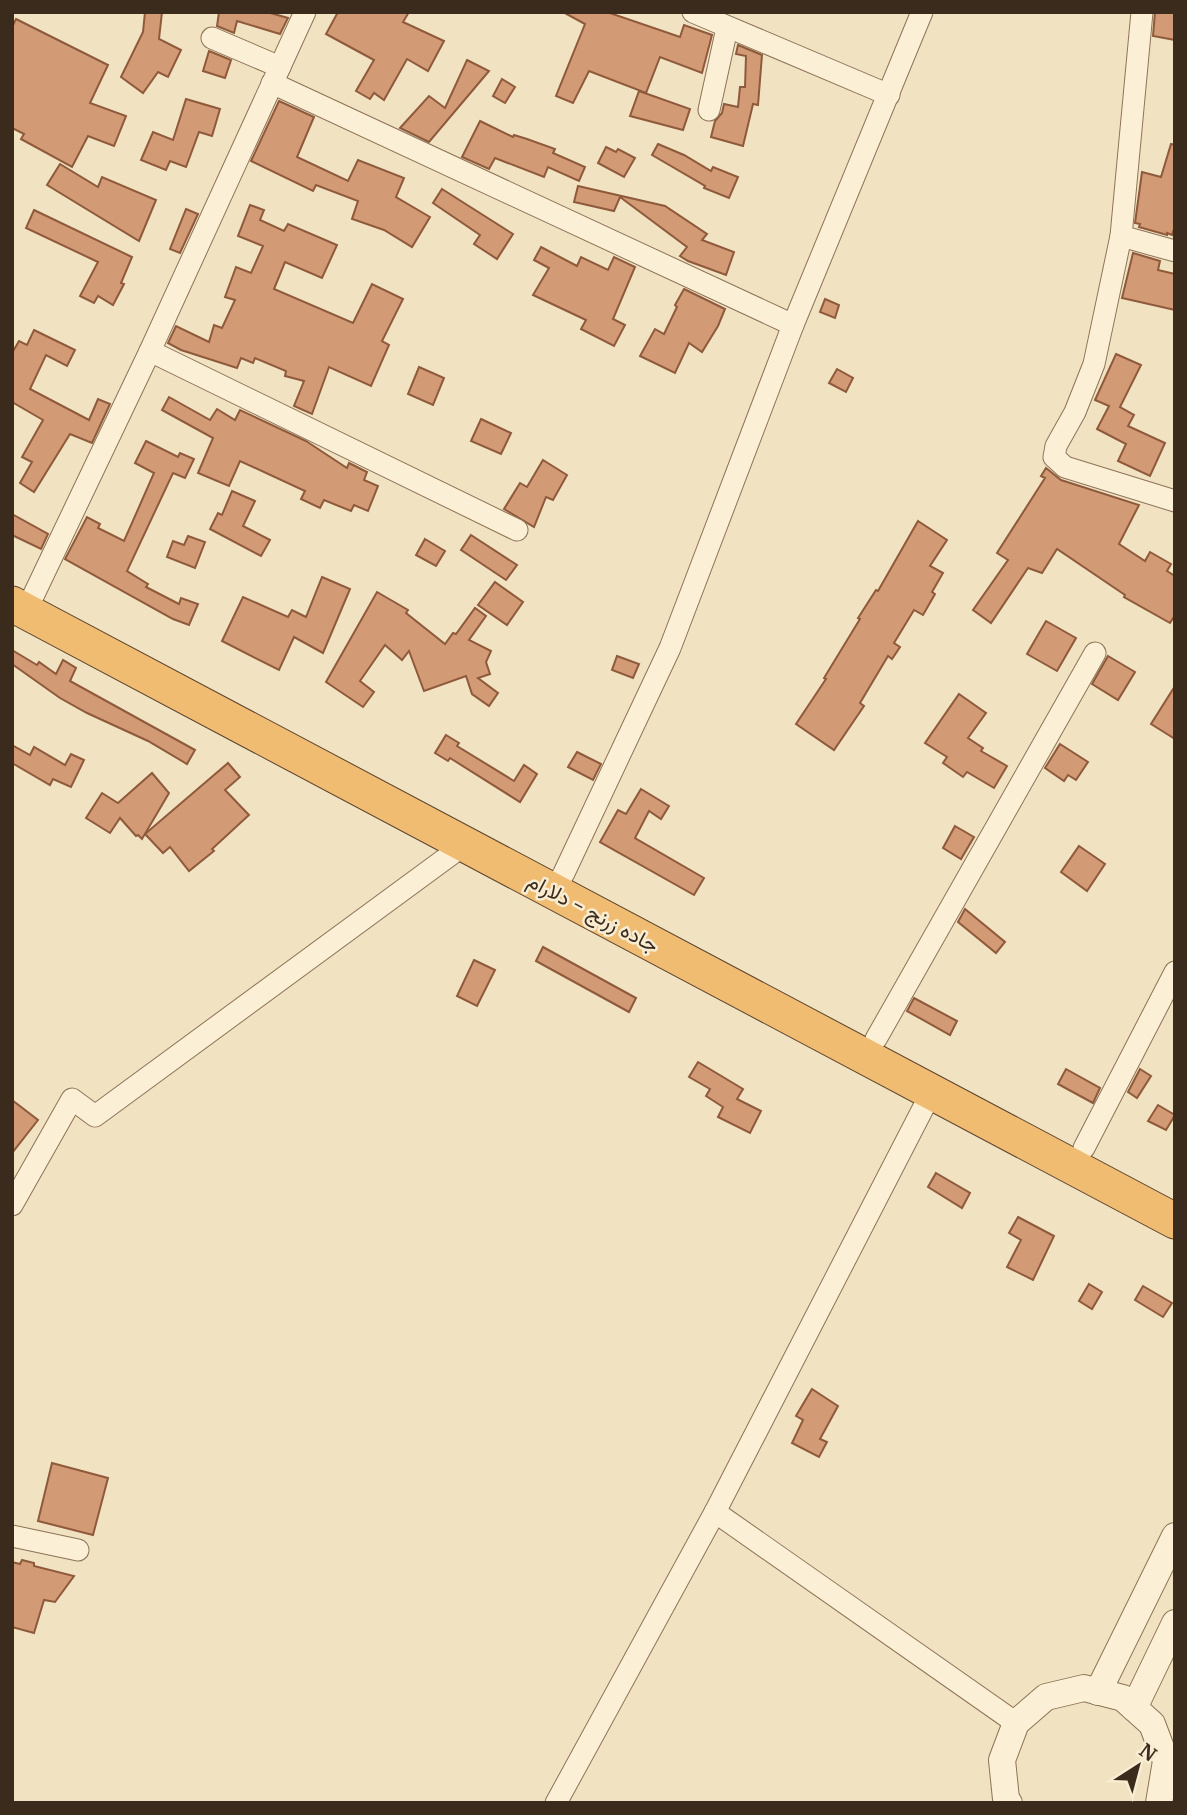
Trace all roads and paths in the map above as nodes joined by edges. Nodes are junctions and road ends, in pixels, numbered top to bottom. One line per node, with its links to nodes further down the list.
1 (305, 12): 7 (street)
2 (693, 12): 5 (street)
3 (922, 12): 8 (street)
4 (1142, 12): 10 (street)
5 (726, 27): 8 (street); 9 (street)
6 (212, 38): 7 (street)
7 (276, 75): 12 (street); 13 (street)
8 (890, 95): 12 (street)
9 (709, 110)
10 (1121, 236): 11 (street); 14 (street)
11 (1175, 251)
12 (793, 325): 19 (street)
13 (150, 351): 15 (street); 16 (street)
14 (1175, 501)
15 (517, 530)
16 (21, 597): 18 (highway, جاده زرنج - دلارام); 19 (highway, جاده زرنج - دلارام)
17 (1095, 653): 21 (street)
18 (464, 845): 19 (highway, جاده زرنج - دلارام); 25 (street)
19 (559, 883): 21 (highway, جاده زرنج - دلارام); 22 (highway, جاده زرنج - دلارام)
20 (1175, 972): 23 (street)
21 (876, 1040): 23 (highway, جاده زرنج - دلارام)
22 (931, 1093): 26 (highway, جاده زرنج - دلارام); 27 (street)
23 (1084, 1149): 24 (highway, جاده زرنج - دلارام)
24 (1175, 1195)
25 (12, 1205)
26 (1175, 1221)
27 (715, 1512): 34 (street); 35 (street)
28 (12, 1536): 30 (street)
29 (1175, 1536): 32 (street)
30 (78, 1550)
31 (1175, 1623): 33 (street)
32 (1098, 1692): 33 (street); 34 (street)
33 (1134, 1708): 37 (street)
34 (1016, 1723): 36 (street)
35 (556, 1803)
36 (1009, 1803)
37 (1159, 1803)

